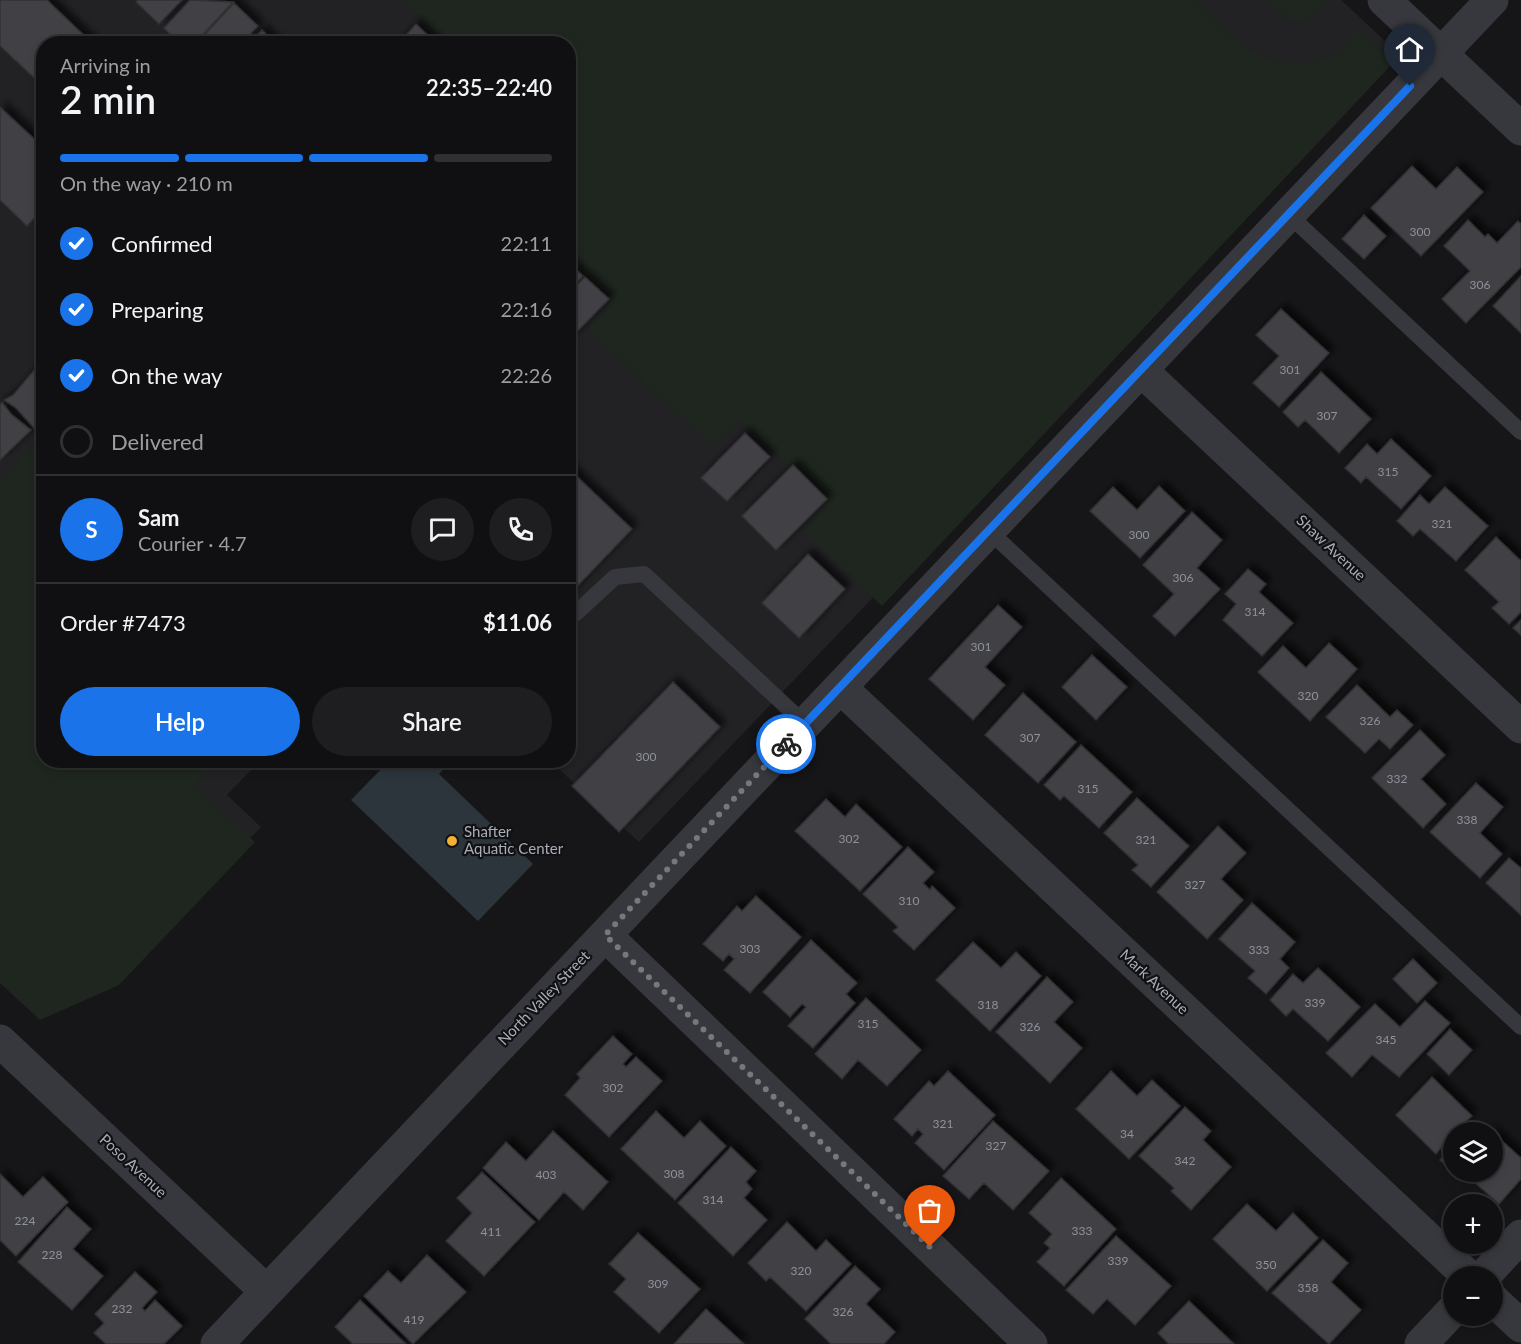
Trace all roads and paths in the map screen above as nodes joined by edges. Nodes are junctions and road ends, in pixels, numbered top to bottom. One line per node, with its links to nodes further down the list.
1 (1384, 0): 3 (street)
2 (1492, 0): 3 (street, North Valley Street)
3 (1441, 54): 4 (street); 5 (street, North Valley Street)
4 (1521, 129)
5 (1288, 214): 6 (street, North Valley Street); 7 (lane)
6 (1141, 370): 8 (street, North Valley Street); 12 (street, Shaw Avenue)
7 (1521, 432)
8 (988, 530): 10 (street, North Valley Street); 14 (lane)
9 (576, 613): 11 (lane)
10 (840, 687): 11 (street, North Valley Street); 17 (street, Mark Avenue)
11 (805, 724): 13 (street, North Valley Street)
12 (1521, 727)
13 (605, 935): 19 (street, North Valley Street); 24 (street)
14 (1521, 1027)
15 (0, 1041): 19 (street, Poso Avenue)
16 (1521, 1236): 18 (street)
17 (1457, 1266)
18 (1493, 1266)
19 (266, 1291): 23 (street, North Valley Street)
20 (1503, 1309): 22 (street)
21 (1443, 1320): 25 (street)
22 (1521, 1326)
23 (217, 1344)
24 (1031, 1344)
25 (1420, 1344)

